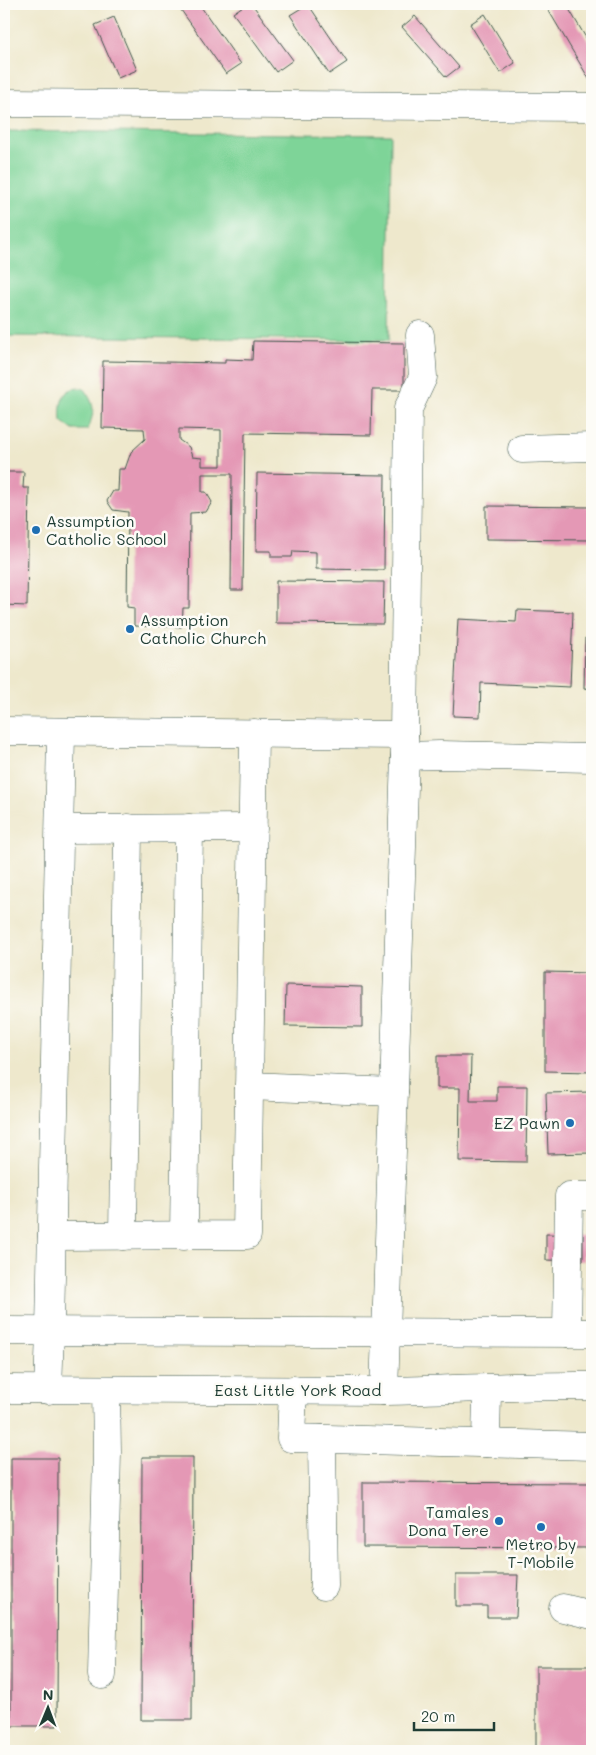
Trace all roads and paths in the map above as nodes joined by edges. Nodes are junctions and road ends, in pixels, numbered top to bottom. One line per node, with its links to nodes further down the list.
1 (4, 103): 2 (main road)
2 (592, 107)
3 (420, 335): 9 (main road)
4 (592, 447): 5 (main road)
5 (522, 449)
6 (4, 731): 7 (main road)
7 (61, 732): 8 (main road); 14 (main road)
8 (254, 733): 9 (main road); 13 (main road)
9 (405, 746): 10 (main road); 16 (main road)
10 (592, 758)
11 (128, 828): 12 (main road); 14 (main road); 19 (main road)
12 (189, 828): 13 (main road); 20 (main road)
13 (253, 828): 15 (main road)
14 (60, 829): 18 (main road)
15 (249, 1086): 16 (main road); 20 (main road)
16 (394, 1092): 23 (main road)
17 (592, 1196): 24 (main road)
18 (52, 1236): 19 (main road); 22 (main road)
19 (123, 1236): 20 (main road)
20 (184, 1236)
21 (4, 1331): 22 (main road)
22 (50, 1331): 23 (main road); 28 (main road)
23 (386, 1333): 24 (main road); 31 (main road)
24 (580, 1333)
25 (592, 1386): 26 (main road, East Little York Road)
26 (487, 1389): 31 (main road, East Little York Road); 33 (main road)
27 (4, 1390): 28 (main road, East Little York Road)
28 (48, 1390): 29 (main road, East Little York Road)
29 (106, 1390): 30 (main road, East Little York Road); 38 (main road)
30 (292, 1390): 31 (main road, East Little York Road); 32 (main road)
31 (384, 1391)
32 (322, 1439): 33 (main road); 35 (main road)
33 (486, 1443): 34 (main road)
34 (592, 1446)
35 (324, 1586)
36 (563, 1608): 37 (main road)
37 (592, 1615)
38 (102, 1675)

